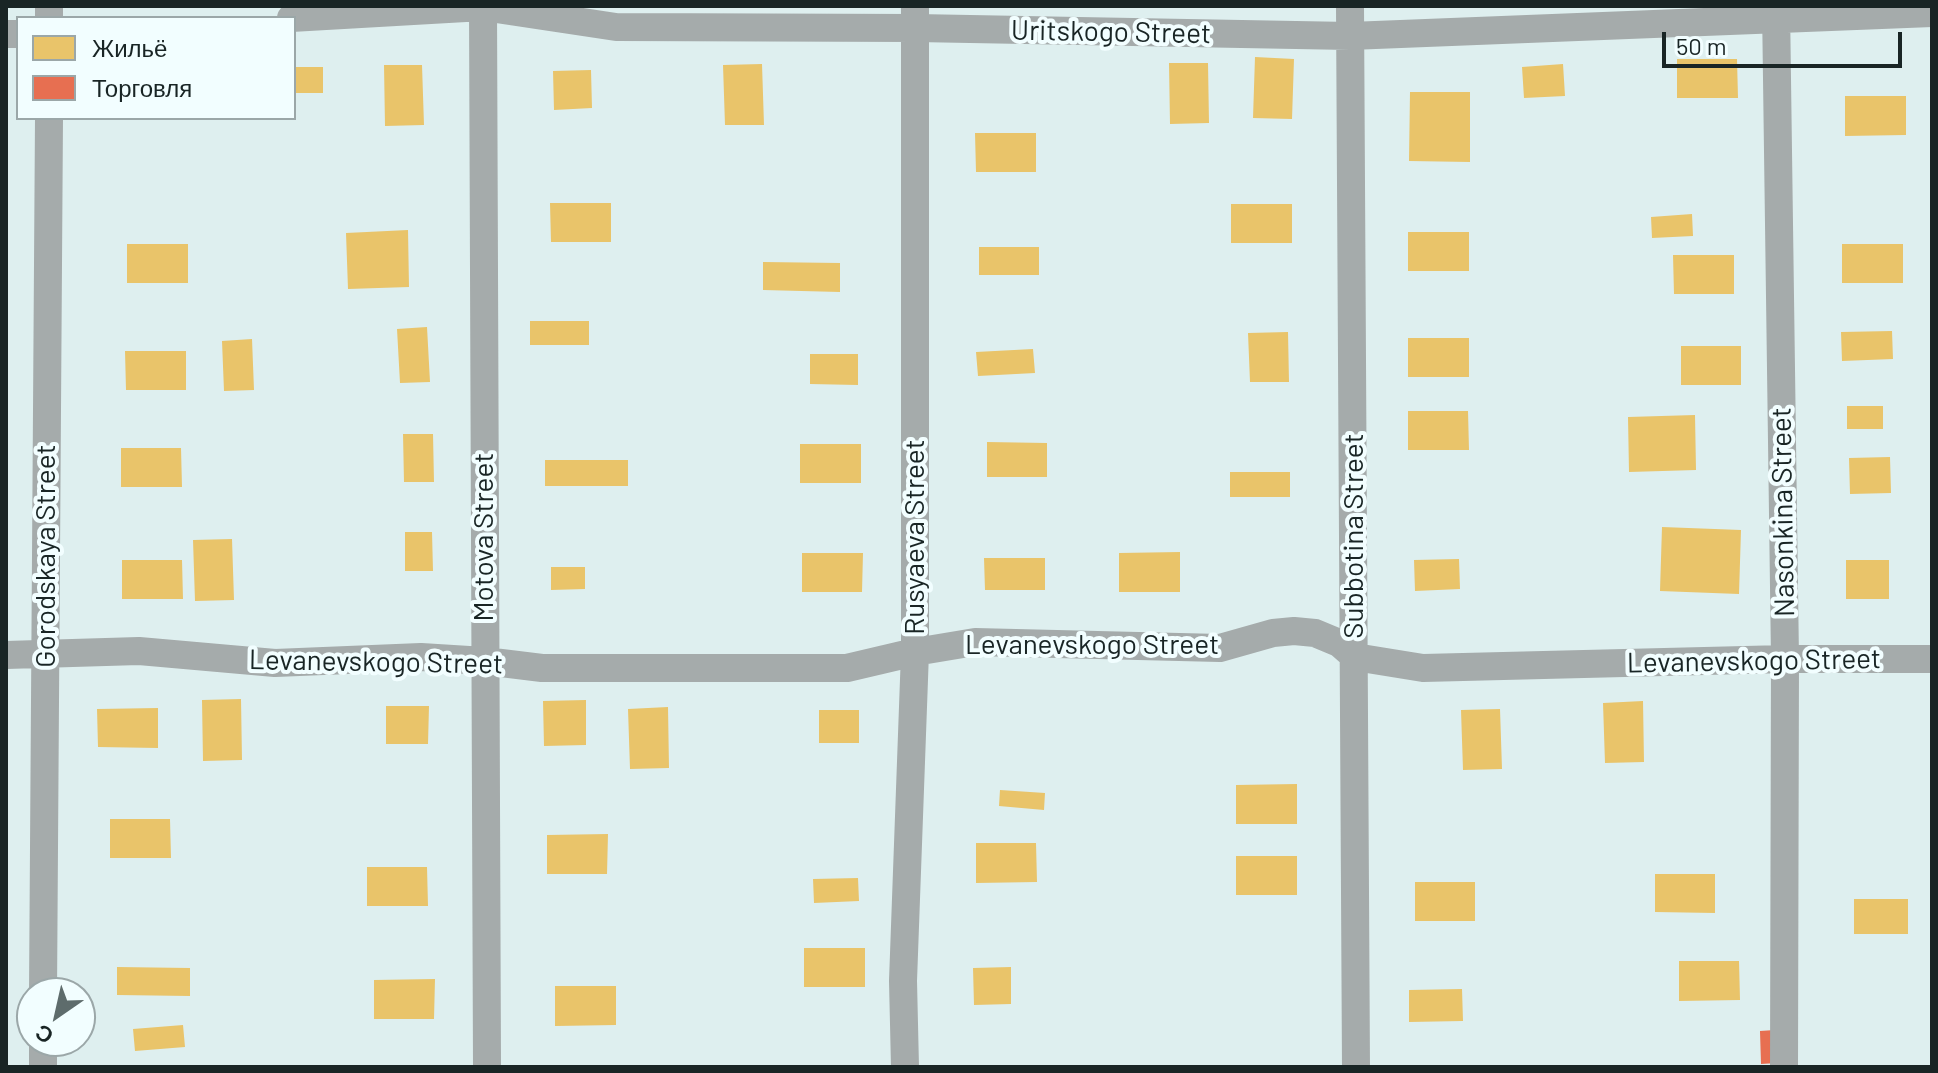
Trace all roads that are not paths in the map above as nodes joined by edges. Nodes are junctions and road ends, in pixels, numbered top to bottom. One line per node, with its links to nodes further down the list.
1 (1350, 6): 7 (street, Subbotina Street)
2 (483, 7): 5 (street, Uritskogo Street); 6 (street, Uritskogo Street); 15 (street, Motova Street)
3 (1776, 12): 4 (street, Uritskogo Street); 7 (street, Uritskogo Street); 13 (street, Nasonkina Street)
4 (1932, 13)
5 (915, 17): 7 (street, Uritskogo Street); 9 (street, Rusyaeva Street)
6 (296, 18)
7 (1350, 36): 12 (street, Subbotina Street)
8 (49, 120): 10 (street, Gorodskaya Street)
9 (915, 652): 12 (street, Levanevskogo Street); 15 (street, Levanevskogo Street); 18 (street, Rusyaeva Street)
10 (46, 653): 11 (street, Levanevskogo Street); 15 (street, Levanevskogo Street); 16 (street, Gorodskaya Street)
11 (6, 655)
12 (1355, 657): 13 (street, Levanevskogo Street); 19 (street, Subbotina Street)
13 (1785, 659): 14 (street, Levanevskogo Street); 20 (street, Nasonkina Street)
14 (1932, 659)
15 (485, 661): 17 (street, Motova Street)
16 (43, 977)
17 (487, 1067)
18 (905, 1067)
19 (1356, 1067)
20 (1784, 1067)

